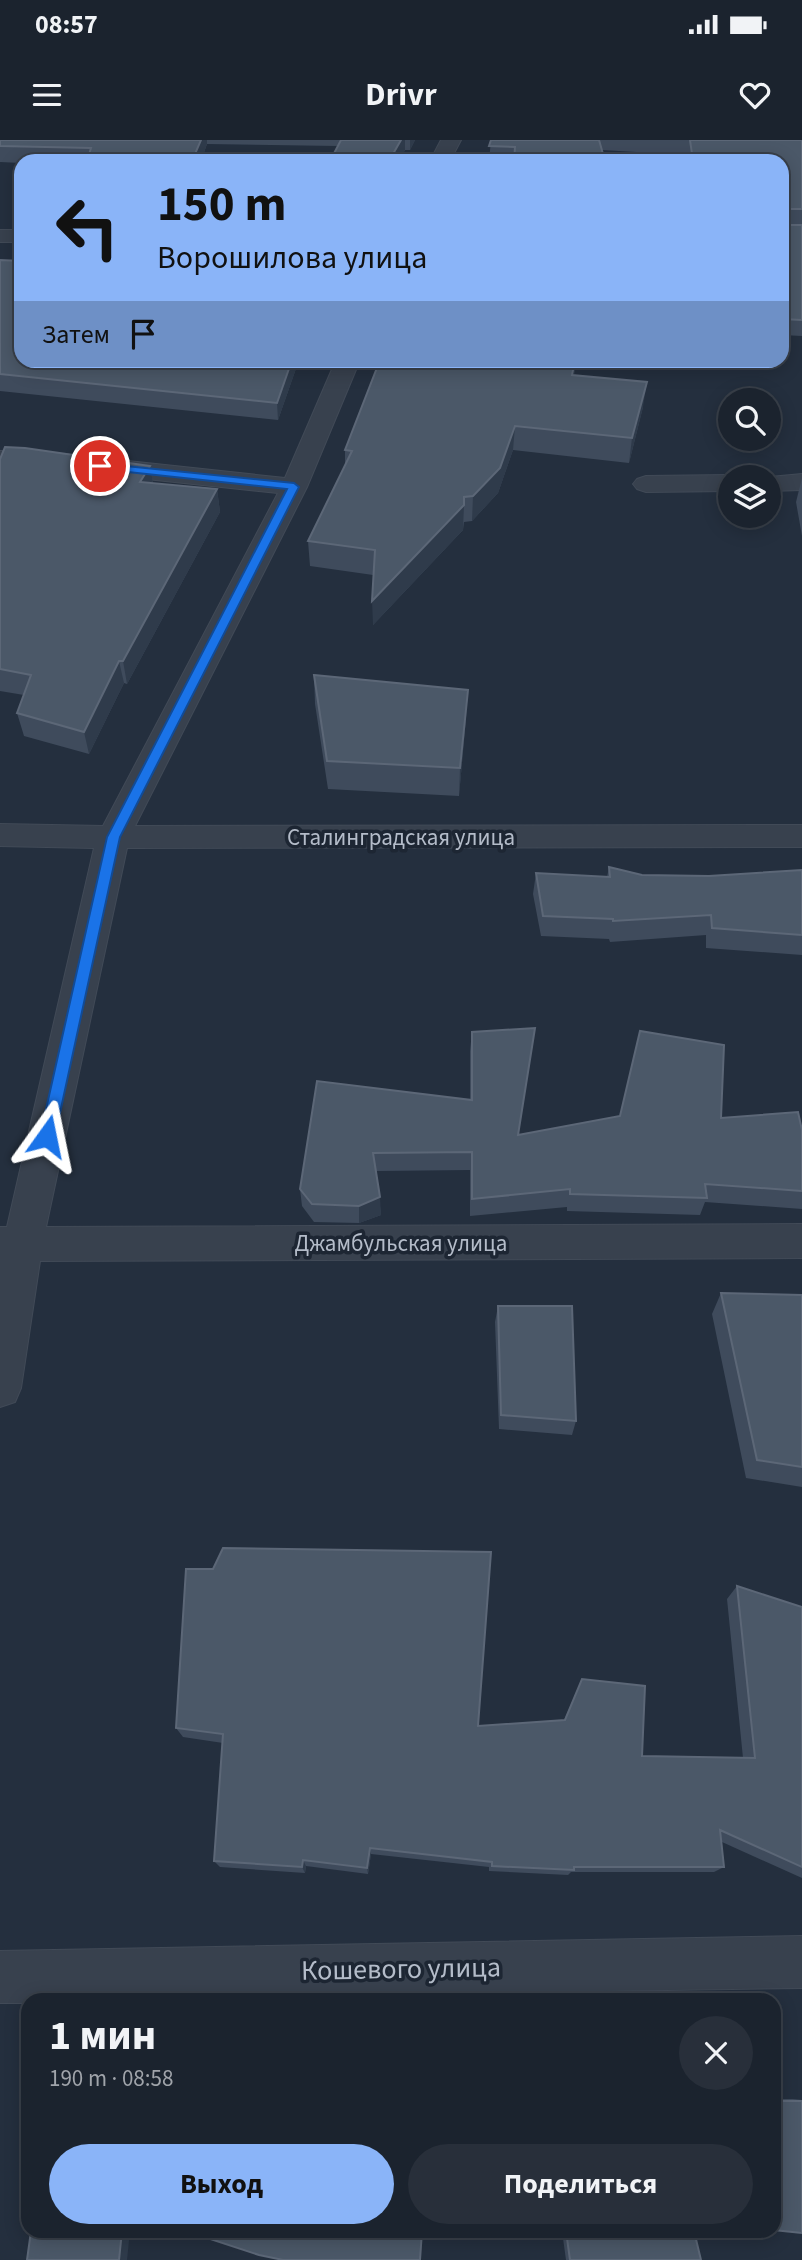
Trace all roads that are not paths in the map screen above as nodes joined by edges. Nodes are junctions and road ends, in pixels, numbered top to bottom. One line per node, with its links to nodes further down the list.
1 (345, 368): 7 (street)
2 (0, 459): 7 (street)
3 (802, 482): 5 (street)
4 (718, 483): 6 (street)
5 (781, 483)
6 (646, 484)
7 (294, 487): 10 (street)
8 (0, 835): 10 (street, Сталинградская улица)
9 (802, 836): 10 (street, Сталинградская улица)
10 (113, 837): 12 (street)
11 (802, 1241): 12 (street, Джамбульская улица)
12 (12, 1244): 13 (street)
13 (0, 1388)
14 (802, 1962): 15 (street, Кошевого улица)
15 (0, 1977)

